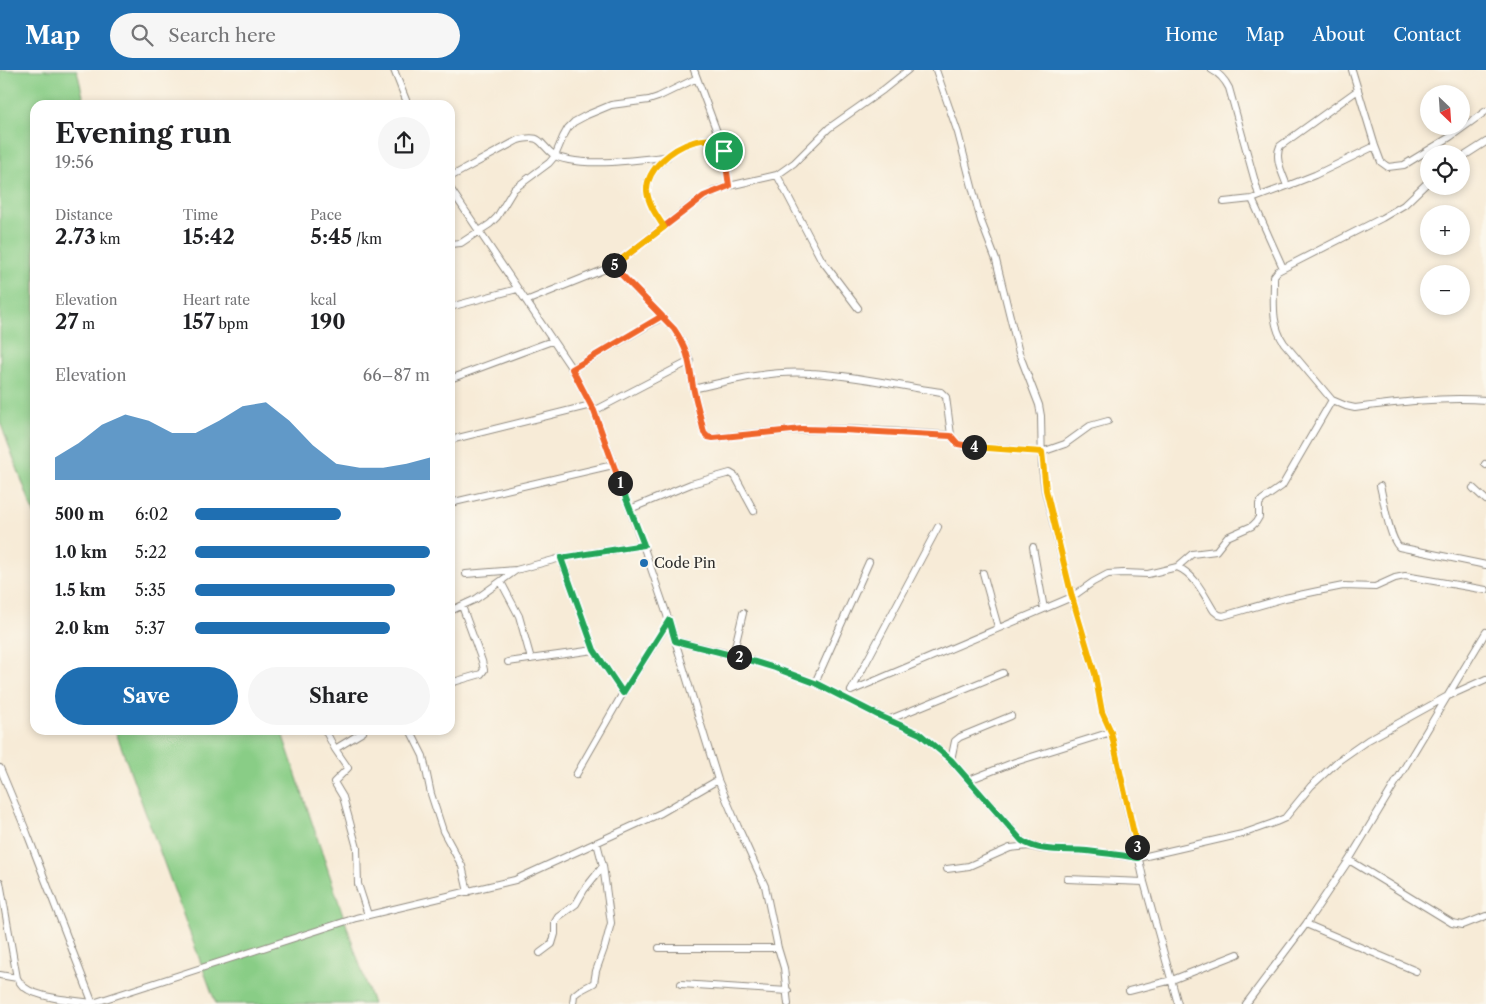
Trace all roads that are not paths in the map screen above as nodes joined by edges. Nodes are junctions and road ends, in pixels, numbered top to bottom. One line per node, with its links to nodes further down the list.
1 (394, 70): 9 (street)
2 (694, 70): 7 (street)
3 (908, 70): 18 (street)
4 (936, 70): 47 (street)
5 (1212, 70): 23 (street)
6 (1352, 70): 8 (street)
7 (697, 78): 11 (street); 15 (street)
8 (1358, 90): 13 (street); 20 (street)
9 (406, 100)
10 (1486, 111): 13 (street)
11 (720, 140): 16 (street); 19 (street)
12 (1486, 142): 14 (street)
13 (1375, 146): 20 (street)
14 (1470, 152)
15 (555, 156): 16 (street); 17 (street); 27 (street)
16 (667, 157): 26 (street)
17 (455, 173)
18 (777, 175): 19 (street); 34 (street)
19 (729, 186): 26 (street)
20 (1288, 186): 23 (street)
21 (1420, 190): 30 (street)
22 (455, 196): 27 (street)
23 (1259, 196): 24 (street)
24 (1252, 199): 25 (street); 30 (street)
25 (1224, 202)
26 (664, 227): 29 (street)
27 (478, 231): 28 (street); 31 (street)
28 (455, 244)
29 (613, 266): 32 (street); 35 (street)
30 (1283, 268): 41 (street)
31 (518, 289): 32 (street); 33 (street)
32 (526, 301): 36 (street)
33 (455, 306)
34 (858, 308)
35 (662, 316): 37 (street); 38 (street)
36 (552, 340): 38 (street); 39 (street)
37 (690, 361): 40 (street); 43 (street)
38 (572, 369): 43 (street)
39 (455, 377)
40 (693, 389): 45 (street); 45 (street)
41 (1332, 400): 42 (street); 61 (street)
42 (1486, 400)
43 (593, 408): 46 (street); 48 (street)
44 (1108, 422): 47 (street)
45 (951, 436): 47 (street)
46 (455, 439)
47 (1042, 452): 67 (street)
48 (613, 465): 52 (street); 53 (street)
49 (1380, 486): 60 (street)
50 (1473, 488): 51 (street)
51 (1486, 500)
52 (455, 502)
53 (630, 509): 54 (street); 56 (street)
54 (754, 511)
55 (938, 527): 84 (street)
56 (644, 545): 58 (street); 72 (street)
57 (1033, 547): 69 (street)
58 (561, 558): 62 (street); 76 (street)
59 (868, 562): 83 (street)
60 (1486, 565)
61 (1177, 567): 66 (street); 67 (street)
62 (516, 570): 64 (street); 65 (street)
63 (983, 573): 73 (street)
64 (466, 574)
65 (501, 582): 68 (street); 78 (street)
66 (1486, 590)
67 (1072, 597): 69 (street); 90 (street)
68 (462, 606): 70 (street); 82 (street)
69 (1044, 608): 73 (street)
70 (455, 609)
71 (743, 613): 77 (street)
72 (669, 620): 75 (street); 85 (street)
73 (998, 627): 84 (street)
74 (1486, 632): 86 (street)
75 (675, 641): 77 (street); 98 (street)
76 (594, 650): 78 (street); 85 (street)
77 (733, 655): 83 (street)
78 (531, 659): 79 (street)
79 (508, 662)
80 (1003, 673): 89 (street)
81 (1486, 679): 86 (street)
82 (455, 682)
83 (815, 683): 87 (street)
84 (851, 691): 87 (street)
85 (623, 693): 97 (street)
86 (1446, 697): 102 (street); 103 (street)
87 (847, 699): 89 (street)
88 (1011, 716): 95 (street)
89 (888, 720): 95 (street)
90 (1111, 732): 99 (street); 102 (street)
91 (328, 735): 94 (street)
92 (358, 735): 94 (street)
93 (412, 735): 109 (street)
94 (335, 749): 110 (street)
95 (951, 760): 99 (street)
96 (0, 768): 124 (street)
97 (576, 775)
98 (718, 780): 100 (street); 114 (street)
99 (969, 780): 101 (street)
100 (597, 843): 104 (street); 109 (street)
101 (1029, 846): 102 (street); 105 (street)
102 (1138, 858): 108 (street)
103 (1349, 860): 111 (street); 112 (street)
104 (603, 866): 115 (street); 125 (street)
105 (947, 869)
106 (1067, 879): 108 (street)
107 (0, 882): 119 (street)
108 (1144, 882): 120 (street)
109 (468, 892): 110 (street)
110 (368, 915): 124 (street)
111 (1486, 916)
112 (1306, 924): 117 (street); 128 (street)
113 (659, 948): 114 (street)
114 (778, 948): 122 (street)
115 (540, 953)
116 (1238, 954): 120 (street)
117 (1416, 971)
118 (0, 975): 119 (street)
119 (17, 978): 124 (street)
120 (1172, 980): 123 (street); 127 (street)
121 (681, 984): 122 (street)
122 (788, 991): 126 (street)
123 (1129, 991)
124 (93, 1003)
125 (573, 1004)
126 (788, 1004)
127 (1178, 1004)
128 (1246, 1004)

